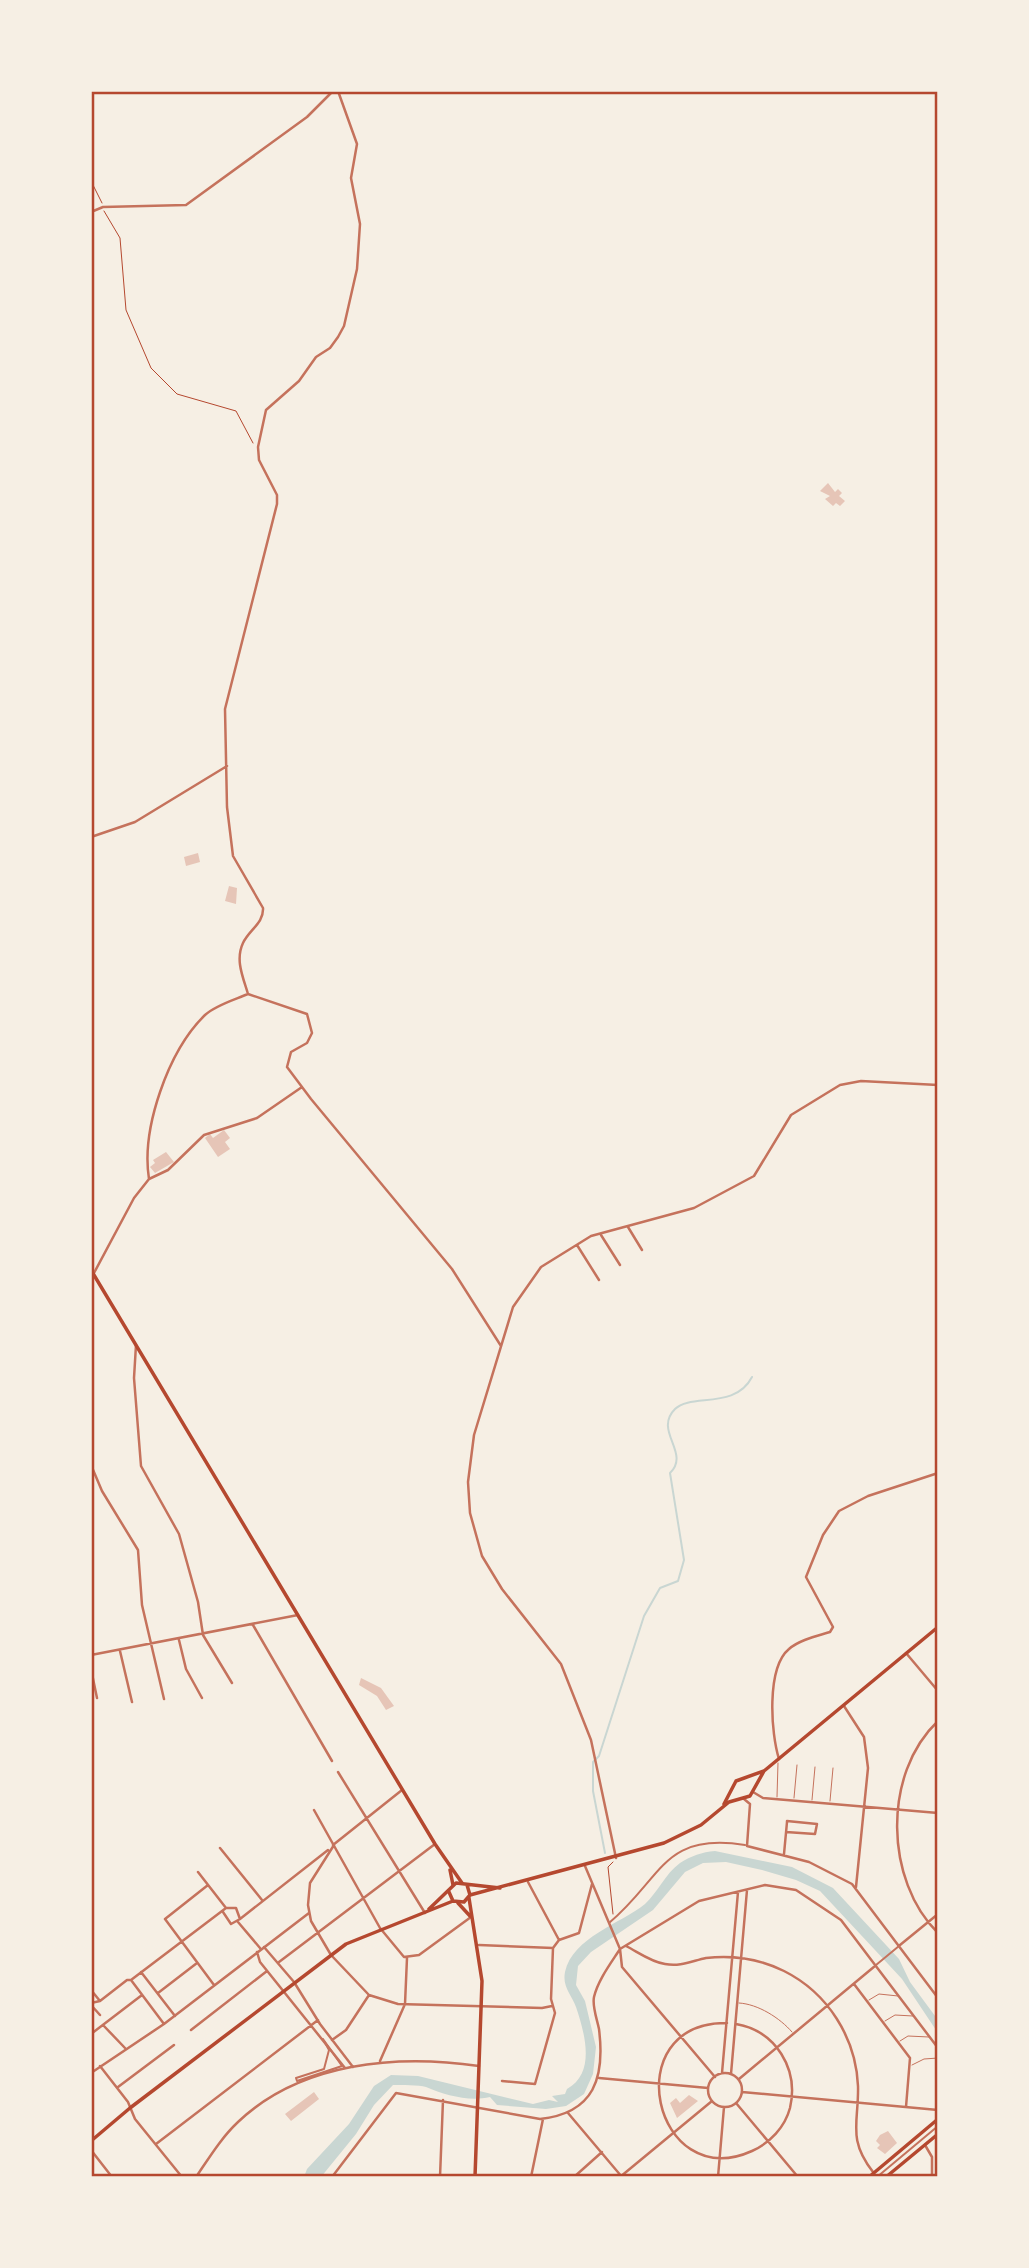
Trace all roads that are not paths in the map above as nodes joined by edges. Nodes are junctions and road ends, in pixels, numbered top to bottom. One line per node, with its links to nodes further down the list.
1 (333, 91): 3 (street)
2 (338, 91): 4 (street)
3 (91, 212)
4 (227, 766): 5 (street); 6 (street)
5 (91, 837)
6 (248, 994): 8 (street); 9 (street)
7 (938, 1085): 10 (street)
8 (302, 1087): 9 (street); 18 (street)
9 (149, 1179): 15 (street)
10 (628, 1227): 11 (street); 13 (street)
11 (600, 1234): 12 (street); 14 (street)
12 (576, 1245): 16 (street); 18 (street)
13 (642, 1250)
14 (620, 1265)
15 (92, 1272): 17 (main road)
16 (599, 1280)
17 (136, 1345): 21 (main road); 24 (street)
18 (501, 1346): 67 (street)
19 (91, 1465): 26 (street)
20 (938, 1473): 39 (street)
21 (298, 1615): 22 (street); 48 (main road)
22 (253, 1625): 24 (street); 40 (street)
23 (938, 1627): 28 (main road)
24 (202, 1635): 25 (street); 31 (street)
25 (179, 1640): 26 (street); 34 (street)
26 (150, 1645): 27 (street); 35 (street)
27 (120, 1650): 29 (street); 36 (street)
28 (906, 1653): 32 (street); 37 (main road)
29 (91, 1655)
30 (91, 1669): 33 (street)
31 (232, 1683)
32 (938, 1691)
33 (97, 1698)
34 (202, 1698)
35 (163, 1699)
36 (132, 1703)
37 (844, 1706): 39 (main road); 55 (street)
38 (938, 1721): 57 (street)
39 (778, 1760): 44 (main road); 51 (lane)
40 (332, 1762)
41 (797, 1765): 52 (lane)
42 (815, 1767): 53 (lane)
43 (833, 1768): 54 (lane)
44 (764, 1771): 46 (main road); 49 (main road)
45 (338, 1772): 60 (street)
46 (741, 1779): 47 (main road); 49 (main road)
47 (733, 1786): 50 (main road); 56 (main road)
48 (403, 1790): 60 (street); 62 (main road)
49 (753, 1791): 50 (main road); 51 (street)
50 (742, 1799): 56 (main road); 64 (street)
51 (776, 1799): 52 (street)
52 (794, 1801): 53 (street)
53 (812, 1802): 54 (street)
54 (830, 1804): 55 (street)
55 (864, 1807): 57 (street); 77 (street)
56 (720, 1808): 67 (main road)
57 (899, 1809): 59 (street); 93 (street)
58 (314, 1810): 63 (street)
59 (938, 1813)
60 (366, 1819): 63 (street); 70 (street)
61 (786, 1832): 61 (street); 66 (street)
62 (435, 1844): 69 (main road); 70 (street)
63 (334, 1845): 83 (street); 84 (street); 88 (street)
64 (747, 1846): 66 (street); 92 (street)
65 (220, 1848): 84 (street)
66 (784, 1854): 77 (street)
67 (618, 1859): 68 (main road)
68 (585, 1866): 72 (main road); 74 (street)
69 (450, 1867): 73 (main road); 76 (main road)
70 (399, 1870): 83 (street); 87 (street)
71 (198, 1872): 75 (street)
72 (528, 1882): 78 (main road); 97 (street)
73 (464, 1884): 76 (main road); 78 (main road); 82 (main road)
74 (592, 1884): 92 (street); 97 (street)
75 (208, 1885): 86 (street); 98 (street)
76 (453, 1885): 80 (main road)
77 (856, 1887): 100 (street)
78 (504, 1889): 82 (main road)
79 (747, 1890): 81 (street); 108 (street); 111 (street)
80 (449, 1892): 85 (main road); 87 (main road)
81 (738, 1892): 101 (street); 106 (street)
82 (469, 1897): 85 (main road); 90 (main road)
83 (362, 1898): 94 (street); 96 (street)
84 (262, 1901): 91 (street)
85 (455, 1902): 87 (main road); 90 (main road)
86 (225, 1910): 91 (street); 91 (street); 98 (street)
87 (426, 1912): 94 (main road)
88 (309, 1913): 96 (street); 103 (street)
89 (938, 1914): 93 (street)
90 (471, 1916): 99 (main road); 107 (street)
91 (239, 1921): 103 (street)
92 (611, 1922): 104 (street)
93 (927, 1924): 95 (street); 100 (street)
94 (380, 1928): 105 (main road); 107 (street)
95 (938, 1933)
96 (316, 1934): 105 (street); 109 (street)
97 (559, 1940): 102 (street)
98 (181, 1941): 110 (street); 113 (street)
99 (479, 1945): 102 (street); 132 (main road)
100 (900, 1945): 111 (street); 124 (street)
101 (626, 1946): 104 (street); 106 (street)
102 (553, 1948): 131 (street)
103 (260, 1949): 109 (street); 112 (street); 117 (street)
104 (620, 1949): 147 (street); 166 (street)
105 (331, 1955): 115 (main road); 122 (street)
106 (733, 1957): 108 (street); 138 (street)
107 (408, 1958): 129 (street)
108 (742, 1958): 127 (street); 130 (street)
109 (279, 1962): 115 (street)
110 (197, 1963): 117 (street); 120 (street)
111 (876, 1965): 116 (street); 123 (street)
112 (267, 1971): 119 (street); 143 (street)
113 (141, 1972): 114 (street); 120 (street)
114 (131, 1980): 121 (street); 125 (street)
115 (294, 1982): 119 (main road); 136 (street)
116 (854, 1984): 126 (street); 130 (street)
117 (215, 1985): 134 (street)
118 (91, 1990): 125 (street)
119 (283, 1991): 142 (street); 181 (main road)
120 (157, 1993): 134 (street)
121 (142, 1995): 139 (street); 141 (street)
122 (369, 1996): 129 (street); 149 (street)
123 (899, 1996): 126 (lane); 135 (street)
124 (938, 1998)
125 (100, 2001): 128 (street)
126 (867, 2001): 137 (street)
127 (738, 2003): 140 (street); 145 (lane)
128 (91, 2004): 133 (street)
129 (405, 2004): 132 (street); 156 (street)
130 (828, 2005): 145 (street); 176 (street)
131 (552, 2006): 132 (street); 168 (street)
132 (482, 2007): 160 (main road)
133 (100, 2015)
134 (175, 2016): 139 (street)
135 (914, 2016): 137 (lane); 146 (street)
136 (318, 2020): 142 (street); 149 (street)
137 (883, 2022): 150 (street)
138 (727, 2023): 147 (street); 163 (street)
139 (164, 2024): 153 (street)
140 (736, 2024): 152 (street); 164 (street)
141 (103, 2025): 144 (street); 153 (street)
142 (311, 2025): 161 (street); 191 (street)
143 (191, 2030)
144 (91, 2034)
145 (794, 2034): 152 (street)
146 (930, 2037): 150 (lane); 154 (street)
147 (682, 2038): 165 (street); 169 (street)
148 (321, 2040): 148 (street)
149 (332, 2040): 159 (street)
150 (898, 2043): 158 (street)
151 (174, 2045): 170 (street)
152 (777, 2047): 167 (street); 173 (street)
153 (126, 2048): 157 (street)
154 (938, 2048)
155 (938, 2059): 158 (lane)
156 (380, 2061): 159 (street); 160 (street)
157 (100, 2066): 162 (street); 170 (street)
158 (910, 2066): 180 (street)
159 (353, 2067): 161 (street)
160 (480, 2067): 178 (main road)
161 (346, 2069): 199 (street)
162 (91, 2073)
163 (722, 2073): 164 (street); 165 (street)
164 (732, 2074): 167 (street)
165 (715, 2077): 171 (street)
166 (598, 2078): 169 (street); 183 (street)
167 (739, 2079): 172 (street)
168 (502, 2081)
169 (658, 2084): 171 (street); 187 (street)
170 (117, 2088): 181 (street)
171 (709, 2088): 175 (street)
172 (742, 2092): 173 (street); 177 (street)
173 (792, 2096): 176 (street); 190 (street)
174 (443, 2100): 178 (street); 200 (street); 201 (street)
175 (712, 2101): 179 (street); 187 (street)
176 (856, 2102): 180 (street); 196 (street)
177 (736, 2103): 179 (street); 190 (street)
178 (478, 2104): 184 (street); 202 (main road)
179 (724, 2107): 195 (street)
180 (906, 2107): 182 (street)
181 (130, 2108): 189 (main road); 191 (street)
182 (938, 2110)
183 (568, 2112): 184 (street); 194 (street)
184 (543, 2119): 203 (street)
185 (938, 2119): 196 (main road)
186 (938, 2126): 196 (street)
187 (674, 2133): 195 (street); 205 (street)
188 (938, 2134): 192 (main road)
189 (91, 2141)
190 (768, 2141): 195 (street); 207 (street)
191 (156, 2144): 198 (street)
192 (925, 2145): 209 (main road); 210 (street)
193 (91, 2150): 197 (street)
194 (602, 2152): 204 (street); 205 (street)
195 (720, 2157): 206 (street)
196 (875, 2175): 208 (main road)
197 (112, 2177)
198 (182, 2177)
199 (196, 2177)
200 (332, 2177)
201 (440, 2177)
202 (475, 2177)
203 (531, 2177)
204 (574, 2177)
205 (621, 2177)
206 (718, 2177)
207 (798, 2177)
208 (869, 2177)
209 (886, 2177)
210 (932, 2177)

